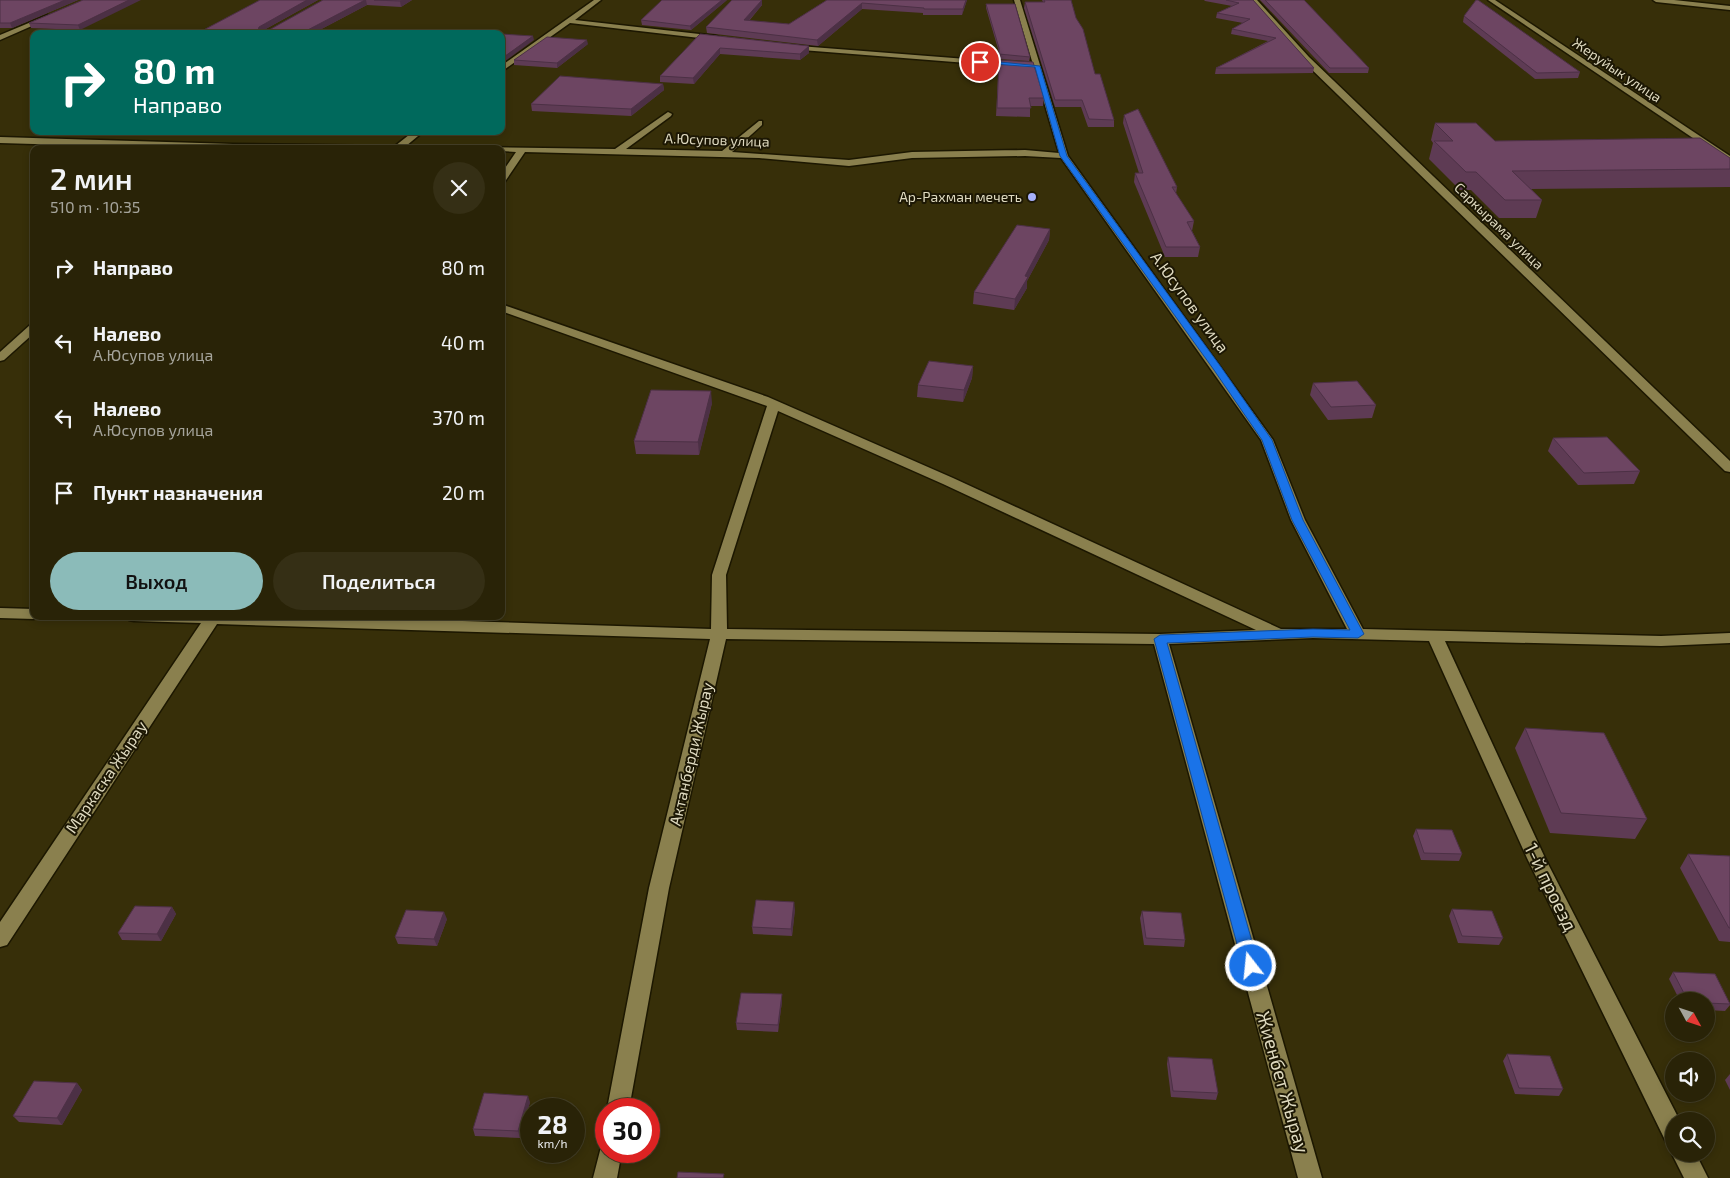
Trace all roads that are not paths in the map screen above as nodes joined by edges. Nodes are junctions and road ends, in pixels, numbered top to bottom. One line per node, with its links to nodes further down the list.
1 (598, 0): 8 (street)
2 (1017, 0): 12 (street, А.Юсупов улица)
3 (1253, 0): 33 (street, Саркырама улица)
4 (1491, 0): 27 (street, Жеруйык улица)
5 (1656, 0): 6 (street)
6 (1730, 8)
7 (59, 13): 9 (street)
8 (568, 21): 10 (street); 13 (street)
9 (0, 38)
10 (727, 39)
11 (782, 46): 12 (street)
12 (1037, 66): 26 (street, А.Юсупов улица)
13 (505, 67)
14 (668, 114): 24 (street)
15 (759, 123): 25 (street)
16 (84, 135): 19 (street)
17 (415, 135): 21 (street)
18 (0, 140): 19 (street, А.Юсупов улица)
19 (73, 142): 20 (street, А.Юсупов улица)
20 (152, 145)
21 (401, 145)
22 (505, 149): 23 (street, А.Юсупов улица)
23 (522, 149): 24 (street, А.Юсупов улица); 28 (street)
24 (616, 152): 25 (street, А.Юсупов улица)
25 (724, 154): 26 (street, А.Юсупов улица)
26 (1064, 156): 40 (street, А.Юсупов улица)
27 (1730, 160)
28 (505, 175)
29 (505, 308): 32 (street)
30 (30, 331): 31 (street)
31 (0, 358)
32 (774, 405): 38 (street, Актанберди Жырау); 39 (street)
33 (1730, 468)
34 (0, 613): 35 (street)
35 (30, 614)
36 (211, 620): 44 (street, Маркаска Жырау)
37 (302, 620): 38 (street)
38 (719, 634): 43 (street); 45 (street, Актанберди Жырау)
39 (1279, 634): 40 (street); 43 (street)
40 (1358, 634): 41 (street)
41 (1435, 637): 42 (street); 46 (street, 1-й проезд)
42 (1730, 638)
43 (1160, 639): 50 (street, Жиенбет Жырау)
44 (0, 939)
45 (620, 1098)
46 (1665, 1116)
47 (1688, 1162): 51 (street)
48 (608, 1163): 49 (street)
49 (605, 1178)
50 (1310, 1178)
51 (1696, 1178)

